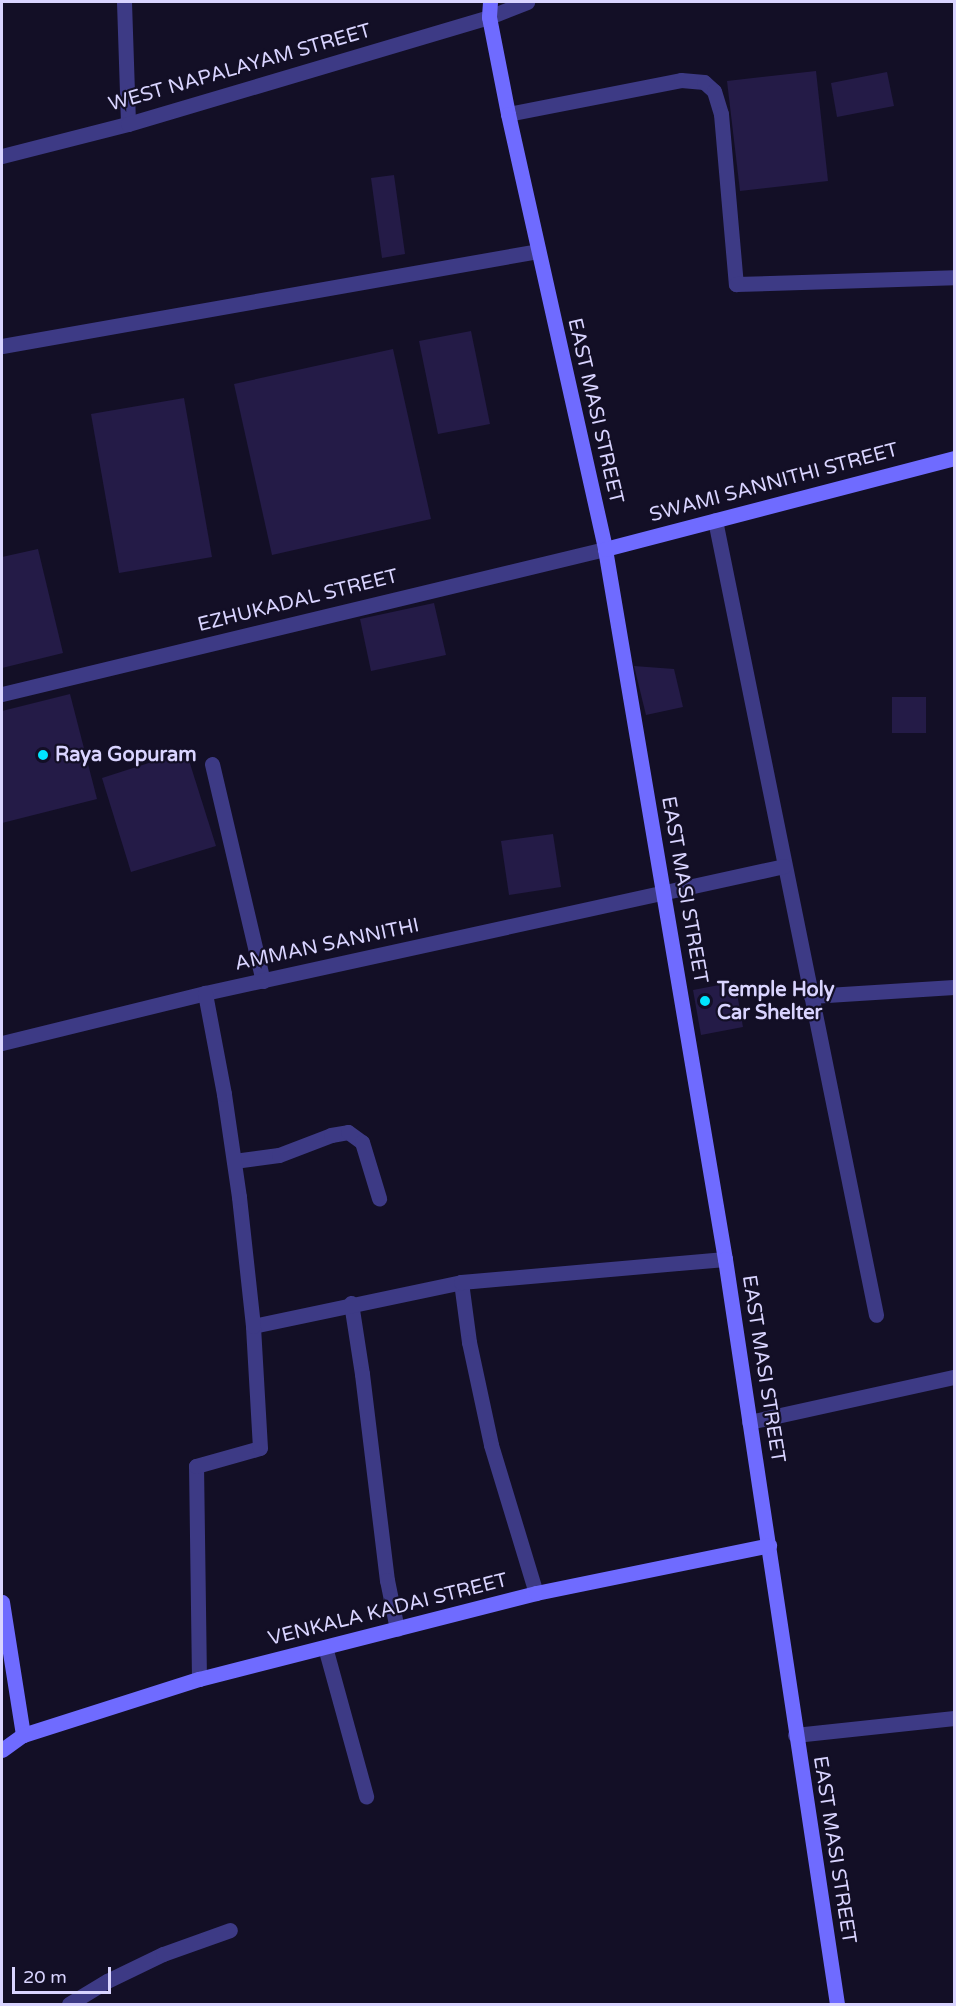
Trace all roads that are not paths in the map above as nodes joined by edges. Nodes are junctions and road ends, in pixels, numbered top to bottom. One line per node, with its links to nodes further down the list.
1 (124, 2): 5 (street)
2 (527, 2): 3 (street, WEST NAPALAYAM STREET)
3 (489, 9): 4 (main road, EAST MASI STREET); 5 (street, WEST NAPALAYAM STREET)
4 (508, 114): 7 (main road, EAST MASI STREET); 8 (street)
5 (128, 124): 6 (street, WEST NAPALAYAM STREET)
6 (2, 156)
7 (538, 251): 9 (street); 12 (main road, EAST MASI STREET)
8 (954, 277)
9 (2, 346)
10 (954, 458): 11 (main road, SWAMI SANNITHI STREET)
11 (715, 520): 12 (main road, SWAMI SANNITHI STREET); 15 (street)
12 (604, 549): 13 (street, EZHUKADAL STREET); 16 (main road, EAST MASI STREET)
13 (2, 694)
14 (212, 764): 17 (street)
15 (784, 866): 16 (street, AMMAN SANNITHI); 20 (street)
16 (663, 895): 17 (street, AMMAN SANNITHI); 24 (main road, EAST MASI STREET)
17 (263, 981): 19 (street, AMMAN SANNITHI)
18 (954, 987): 20 (street)
19 (205, 993): 21 (street, AMMAN SANNITHI); 22 (street)
20 (812, 996): 27 (street)
21 (2, 1043)
22 (234, 1161): 23 (street); 28 (street)
23 (379, 1198)
24 (724, 1259): 25 (street); 30 (main road, EAST MASI STREET)
25 (461, 1282): 26 (street); 32 (street)
26 (351, 1304): 28 (street); 34 (street)
27 (876, 1315)
28 (253, 1326): 36 (street)
29 (954, 1377): 30 (street)
30 (749, 1422): 31 (main road, EAST MASI STREET)
31 (769, 1545): 32 (main road, VENKALA KADAI STREET); 39 (main road, EAST MASI STREET)
32 (536, 1593): 34 (main road, VENKALA KADAI STREET)
33 (2, 1602): 38 (main road)
34 (397, 1629): 35 (main road, VENKALA KADAI STREET)
35 (325, 1647): 36 (main road, VENKALA KADAI STREET); 41 (street)
36 (199, 1679): 38 (main road, VENKALA KADAI STREET)
37 (954, 1718): 39 (street)
38 (23, 1735): 40 (main road, VENKALA KADAI STREET)
39 (795, 1735): 44 (main road, EAST MASI STREET)
40 (2, 1750)
41 (366, 1796)
42 (230, 1930): 43 (street)
43 (69, 2004)
44 (837, 2004)

